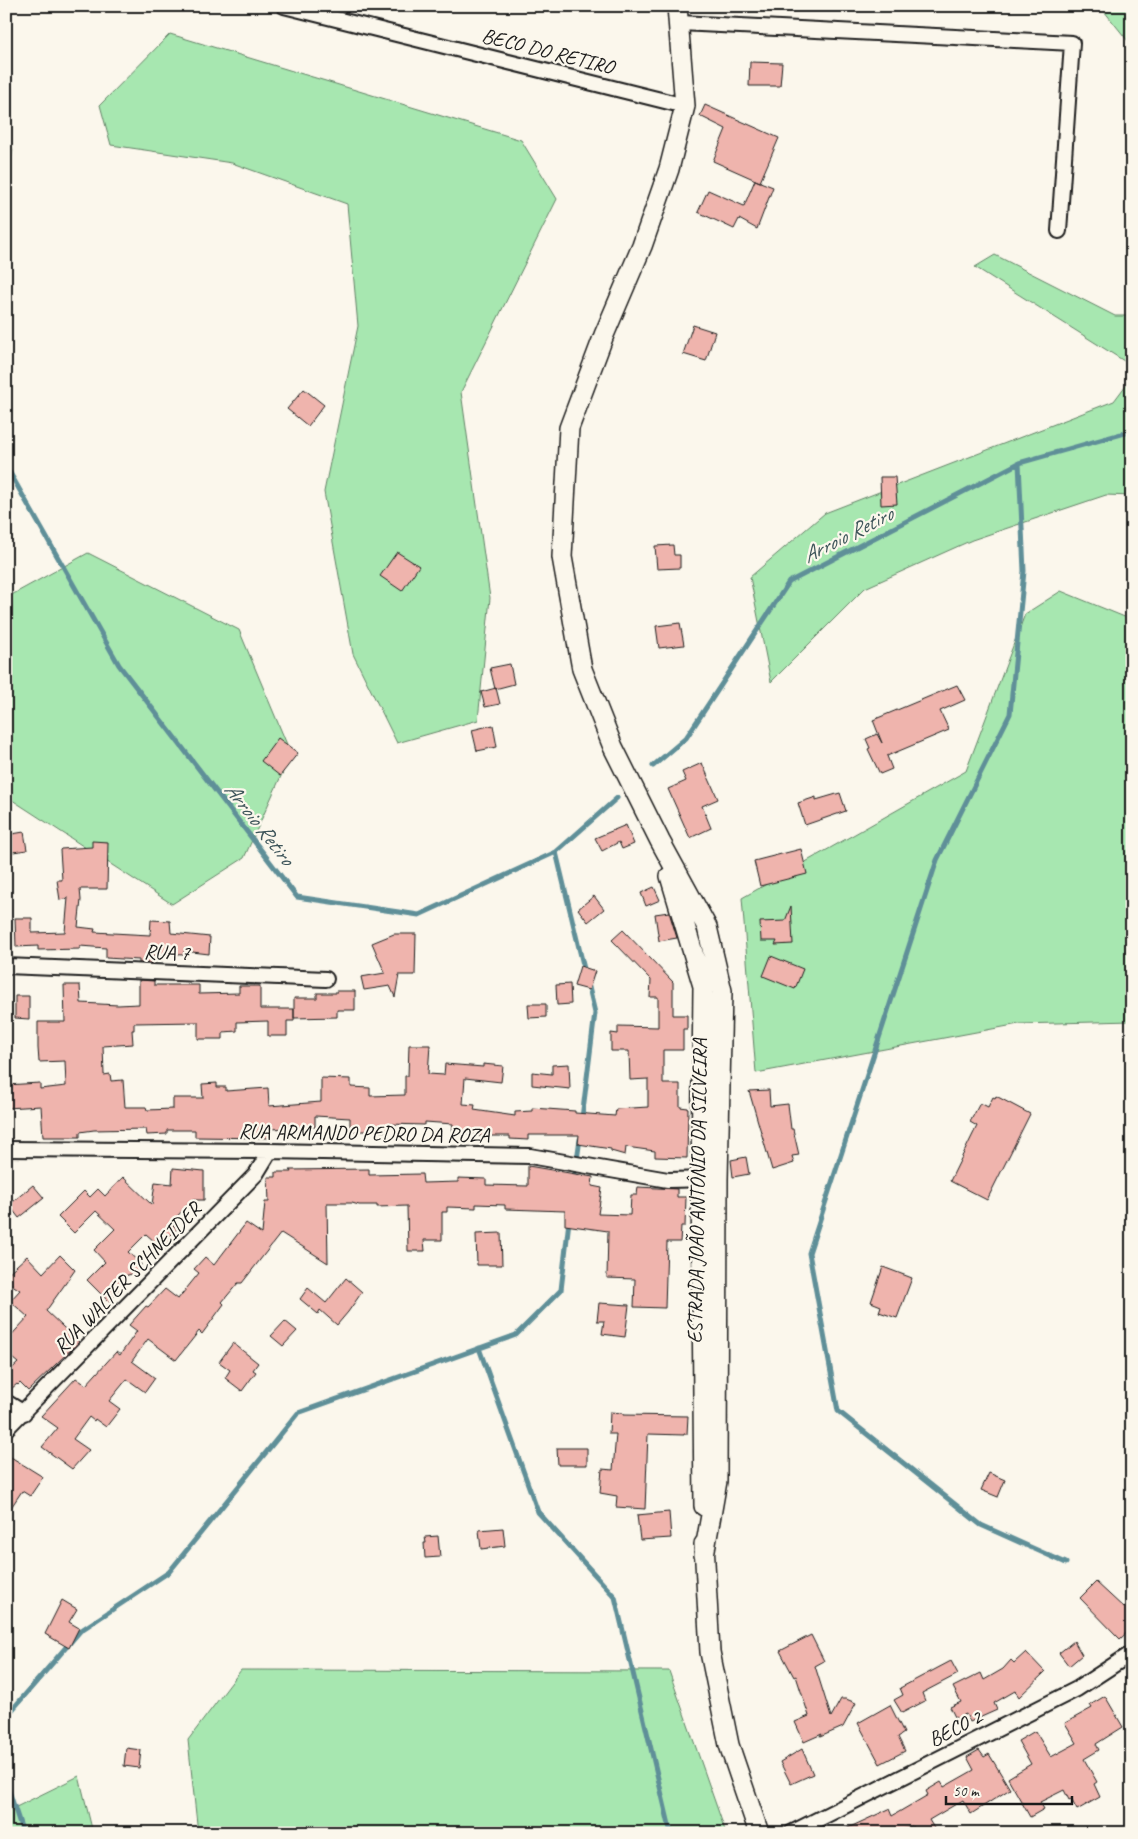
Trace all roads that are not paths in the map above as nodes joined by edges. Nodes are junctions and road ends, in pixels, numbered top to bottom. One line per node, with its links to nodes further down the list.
1 (284, 6): 3 (street, BECO DO RETIRO)
2 (678, 15): 3 (main road, ESTRADA JOÃO ANTÔNIO DA SILVEIRA); 4 (street)
3 (685, 106): 9 (main road, ESTRADA JOÃO ANTÔNIO DA SILVEIRA)
4 (1059, 231)
5 (6, 966): 6 (street, RUA 7)
6 (326, 979)
7 (6, 1149): 8 (street, RUA ARMANDO PEDRO DA ROZA)
8 (270, 1151): 9 (street, RUA ARMANDO PEDRO DA ROZA); 11 (street, RUA WALTER SCHNEIDER)
9 (710, 1179): 14 (main road, ESTRADA JOÃO ANTÔNIO DA SILVEIRA)
10 (6, 1402): 11 (street)
11 (24, 1413): 12 (street, RUA WALTER SCHNEIDER)
12 (6, 1429)
13 (1132, 1653): 15 (street, BECO 2)
14 (759, 1833)
15 (792, 1833)

